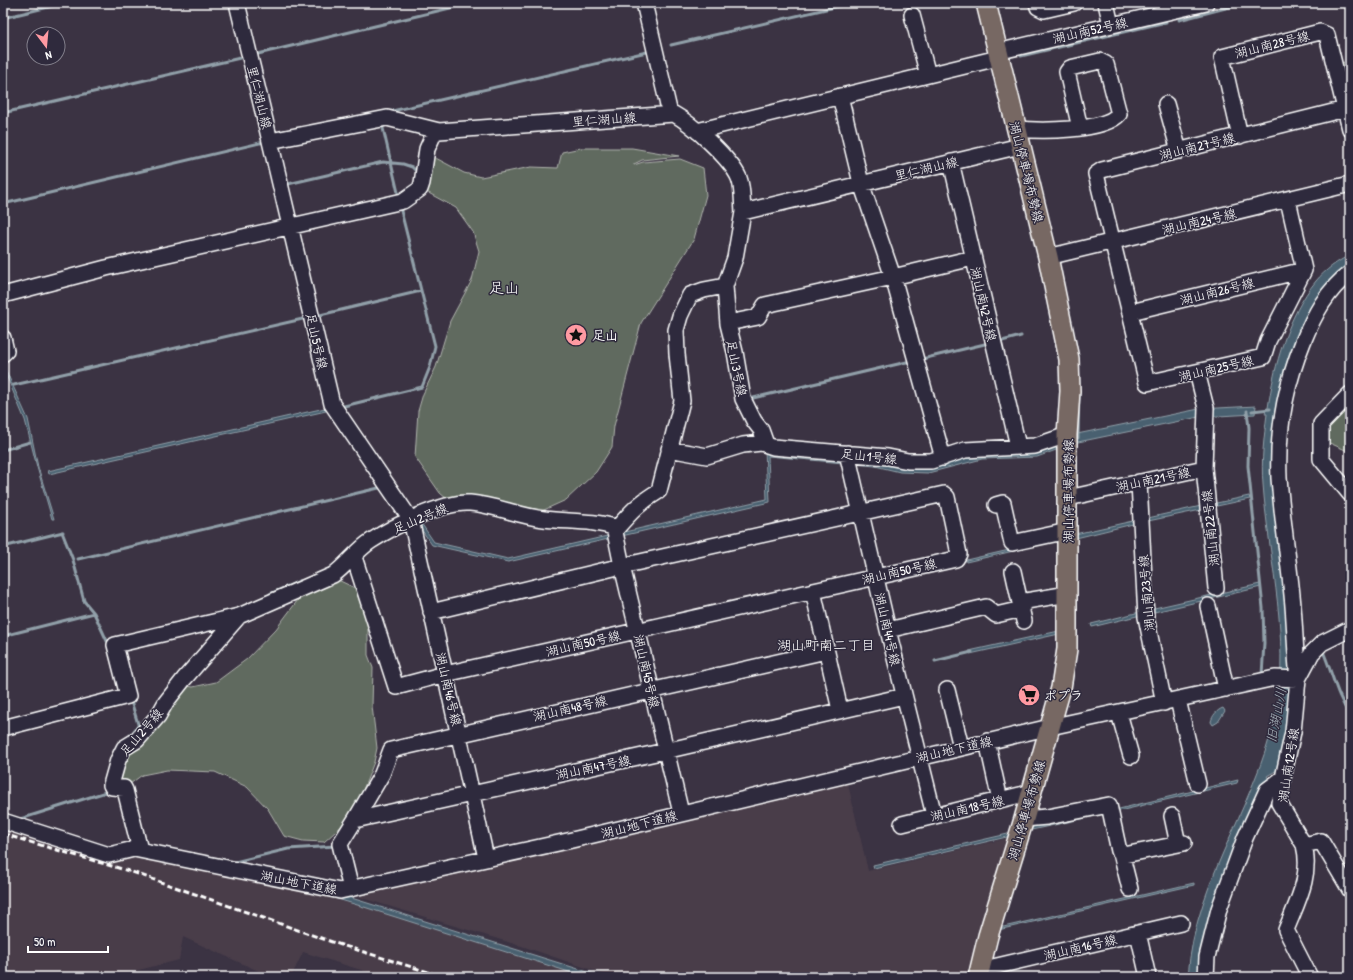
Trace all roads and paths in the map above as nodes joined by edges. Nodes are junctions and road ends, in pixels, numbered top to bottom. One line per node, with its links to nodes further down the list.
1 (237, 3): 22 (street, 里仁湖山線)
2 (644, 3): 15 (street)
3 (986, 3): 10 (main road, 湖山停車場布勢線)
4 (1037, 3): 5 (street)
5 (1074, 3)
6 (1106, 3): 9 (street)
7 (1206, 3): 9 (street, 湖山南52号線)
8 (912, 15): 11 (street)
9 (1111, 25): 10 (street, 湖山南52号線)
10 (998, 55): 11 (street, 湖山南52号線); 21 (main road, 湖山停車場布勢線)
11 (928, 75): 12 (street, 湖山南52号線)
12 (840, 96): 19 (street, 湖山南52号線); 25 (street)
13 (1166, 104): 23 (street)
14 (1345, 109): 17 (street); 20 (street, 湖山南27号線); 20 (street, 湖山南28号線)
15 (670, 114): 18 (street, 里仁湖山線); 19 (street)
16 (1080, 128): 16 (street, 里仁湖山線); 21 (street, 里仁湖山線)
17 (1350, 129)
18 (435, 131): 22 (street, 里仁湖山線); 29 (street)
19 (697, 131): 28 (street)
20 (1240, 136): 23 (street, 湖山南27号線)
21 (1018, 138): 24 (street, 里仁湖山線); 31 (main road, 湖山停車場布勢線)
22 (270, 141): 29 (street, 足山5号線)
23 (1179, 151): 30 (street, 湖山南27号線)
24 (951, 162): 25 (street, 里仁湖山線); 32 (street, 湖山南42号線)
25 (861, 183): 28 (street, 里仁湖山線); 35 (street)
26 (1350, 184): 27 (street, 湖山南24号線)
27 (1288, 200): 30 (street, 湖山南24号線); 33 (street)
28 (742, 212): 36 (street)
29 (292, 227): 37 (street); 56 (street, 足山5号線)
30 (1113, 241): 31 (street, 湖山南24号線); 38 (street, 湖山南25号線)
31 (1048, 257): 44 (main road, 湖山停車場布勢線)
32 (973, 258): 35 (street); 46 (street, 湖山南42号線)
33 (1304, 270): 38 (street, 湖山南26号線); 42 (street, 湖山南25号線)
34 (1350, 273): 75 (street)
35 (893, 278): 39 (street); 49 (street)
36 (724, 286): 39 (street, 足山3号線); 47 (street)
37 (3, 296)
38 (1131, 312): 42 (street, 湖山南25号線)
39 (728, 323): 45 (street, 足山3号線)
40 (3, 338): 41 (street)
41 (3, 354)
42 (1196, 372): 50 (street, 湖山南21号線)
43 (1350, 394): 52 (street)
44 (1068, 435): 46 (street, 足山1号線); 53 (main road, 湖山停車場布勢線)
45 (766, 444): 47 (street, 足山1号線); 48 (street, 足山1号線)
46 (1018, 446): 49 (street, 足山1号線)
47 (670, 449): 57 (street)
48 (849, 458): 49 (street, 足山1号線); 55 (street, 湖山南44号線)
49 (943, 458)
50 (1204, 468): 51 (street, 湖山南21号線); 63 (street, 湖山南22号線)
51 (1139, 482): 53 (street, 湖山南21号線); 80 (street, 湖山南23号線)
52 (1350, 494)
53 (1068, 498): 58 (main road, 湖山停車場布勢線)
54 (996, 505): 58 (street)
55 (862, 513): 60 (street, 湖山南50号線); 62 (street, 湖山南44号線); 62 (street, 湖山南50号線)
56 (411, 520): 57 (street, 足山2号線); 59 (street, 足山2号線); 67 (street, 湖山南46号線)
57 (617, 528): 60 (street, 湖山南45号線)
58 (1068, 531): 65 (main road, 湖山停車場布勢線)
59 (354, 557): 69 (street, 足山2号線); 74 (street, 湖山南50号線)
60 (622, 566): 67 (street, 湖山南50号線); 71 (street, 湖山南45号線)
61 (1013, 571): 68 (street)
62 (876, 576): 64 (street, 湖山南50号線); 72 (street, 湖山南44号線)
63 (1216, 588)
64 (813, 591): 71 (street, 湖山南50号線); 73 (street)
65 (1068, 594): 68 (street); 83 (main road, 湖山停車場布勢線)
66 (1208, 606): 76 (street)
67 (431, 612): 74 (street, 湖山南46号線)
68 (1023, 615): 72 (street)
69 (239, 616): 84 (street); 104 (street, 足山2号線)
70 (1350, 629): 75 (street, 湖山南12号線)
71 (637, 630): 74 (street, 湖山南50号線); 77 (street, 湖山南45号線)
72 (888, 630): 79 (street, 湖山南44号線)
73 (826, 651): 77 (street, 湖山南48号線); 81 (street)
74 (445, 674): 85 (street, 湖山南46号線)
75 (1296, 679): 76 (street, 湖山地下道線); 91 (street, 湖山南12号線)
76 (1226, 689): 80 (street, 湖山地下道線)
77 (651, 690): 85 (street, 湖山南48号線); 88 (street, 湖山南45号線)
78 (947, 690): 87 (street)
79 (904, 696): 81 (street, 湖山南47号線); 90 (street, 湖山南44号線)
80 (1171, 701): 82 (street, 湖山地下道線); 92 (street, 湖山南23号線)
81 (840, 710): 88 (street, 湖山南47号線)
82 (1119, 713): 83 (street, 湖山地下道線); 89 (street)
83 (1050, 727): 86 (street, 湖山地下道線); 93 (main road, 湖山停車場布勢線)
84 (3, 728)
85 (459, 734): 94 (street, 湖山南46号線); 100 (street, 湖山南48号線)
86 (987, 742): 87 (street, 湖山地下道線); 95 (street)
87 (961, 747): 90 (street, 湖山地下道線)
88 (666, 751): 94 (street, 湖山南47号線); 96 (street, 湖山南45号線)
89 (1131, 756)
90 (920, 757): 96 (street, 湖山地下道線); 97 (street, 湖山南44号線)
91 (1283, 778): 103 (street, 湖山南12号線); 114 (street)
92 (1198, 784)
93 (1032, 792): 95 (street, 湖山南18号線); 99 (main road, 湖山停車場布勢線)
94 (472, 793): 100 (street, 湖山南47号線); 106 (street, 湖山南46号線)
95 (1000, 800): 97 (street, 湖山南18号線)
96 (681, 813): 106 (street, 湖山地下道線)
97 (934, 815): 102 (street, 湖山南18号線)
98 (1172, 816): 105 (street)
99 (1024, 819): 105 (street); 112 (main road, 湖山停車場布勢線)
100 (355, 820): 107 (street)
101 (3, 822): 104 (street, 湖山地下道線)
102 (902, 824)
103 (1304, 845): 109 (street); 115 (street)
104 (140, 850): 107 (street, 湖山地下道線)
105 (1121, 853): 108 (street)
106 (486, 858): 107 (street, 湖山地下道線)
107 (351, 889)
108 (1130, 889)
109 (1350, 890)
110 (1181, 923): 111 (street, 湖山南16号線)
111 (1138, 933): 112 (street, 湖山南16号線); 113 (street)
112 (979, 974)
113 (1148, 977)
114 (1206, 977)
115 (1310, 977)

